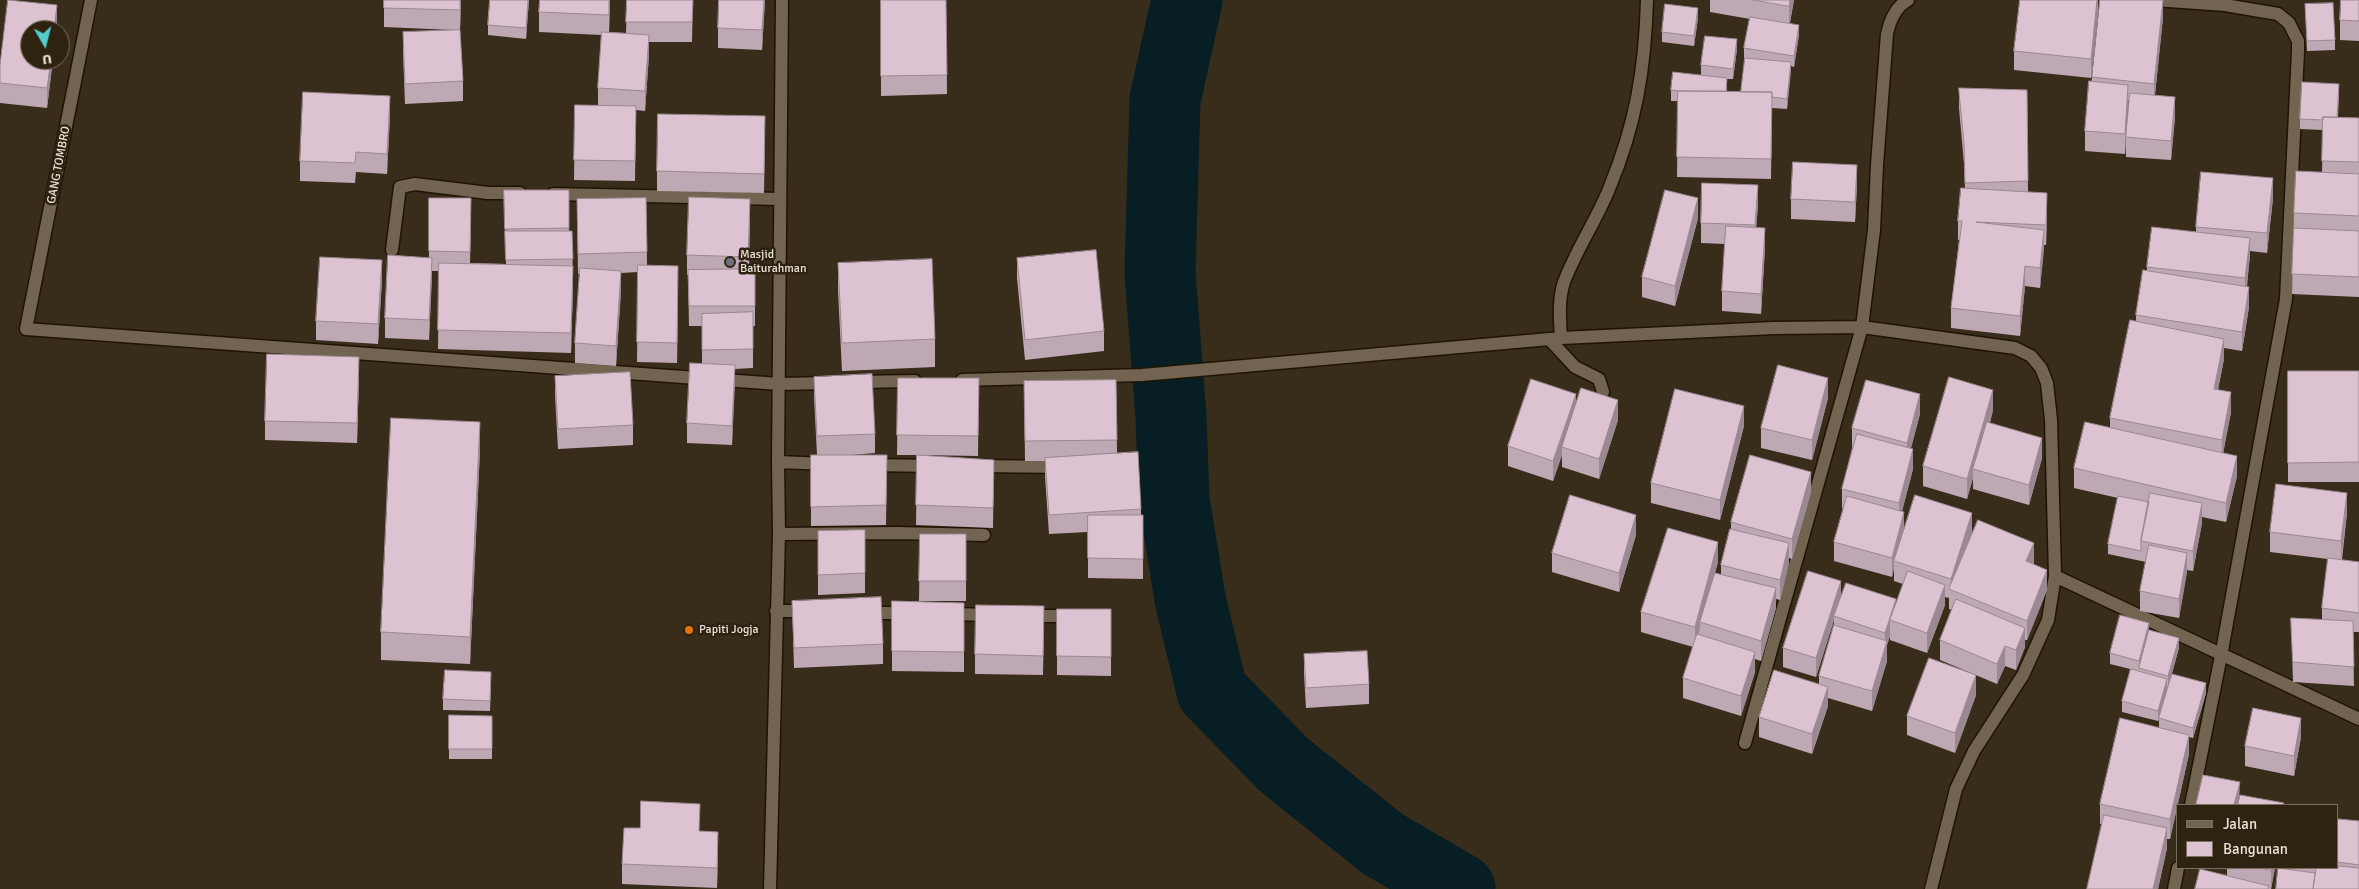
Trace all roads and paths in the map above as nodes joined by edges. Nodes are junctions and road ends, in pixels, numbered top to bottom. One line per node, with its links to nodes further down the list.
1 (91, 0): 12 (street, GANG TOMBRO)
2 (782, 0): 6 (street)
3 (1647, 0): 9 (street)
4 (1908, 0): 8 (street)
5 (2155, 0): 29 (street)
6 (780, 199): 7 (street); 12 (street)
7 (392, 250)
8 (1862, 327): 9 (street); 22 (street); 31 (street)
9 (1555, 339): 10 (street); 13 (street)
10 (946, 380)
11 (926, 381): 12 (street)
12 (779, 384): 14 (street)
13 (1603, 392)
14 (778, 462): 15 (street); 20 (street)
15 (841, 464)
16 (861, 464): 17 (street)
17 (948, 466)
18 (968, 466): 19 (street)
19 (1074, 468)
20 (779, 534): 21 (street); 23 (street)
21 (984, 536)
22 (2055, 576): 29 (street); 35 (street)
23 (776, 611): 24 (street); 34 (street)
24 (820, 612)
25 (850, 612): 26 (street)
26 (918, 614)
27 (938, 614): 28 (street)
28 (1085, 617)
29 (2221, 656): 30 (street); 32 (street)
30 (2359, 719)
31 (1745, 743)
32 (2191, 804)
33 (2178, 869): 36 (street)
34 (770, 889)
35 (1931, 889)
36 (2174, 889)

